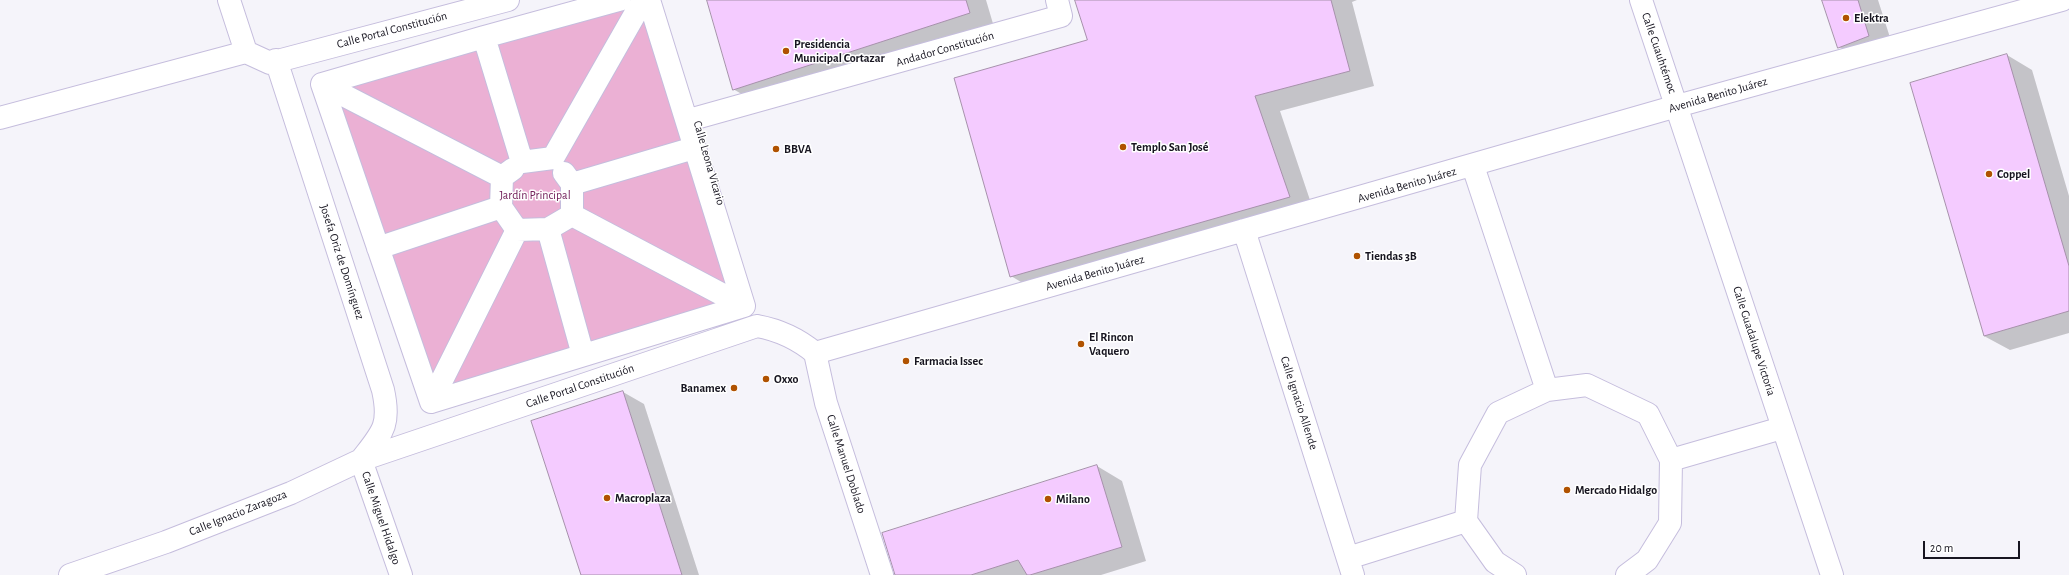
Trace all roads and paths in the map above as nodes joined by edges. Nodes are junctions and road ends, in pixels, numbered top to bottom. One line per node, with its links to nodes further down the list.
1 (229, 0): 11 (street)
2 (508, 0): 12 (street, Calle Portal Constitución)
3 (619, 0): 10 (street)
4 (643, 0): 18 (street)
5 (649, 0): 17 (street)
6 (663, 0): 16 (street, Calle Leona Vicario)
7 (1057, 0): 16 (street, Andador Constitución)
8 (1642, 0): 14 (street, Calle Cuauhtémoc)
9 (2062, 0): 14 (street, Avenida Benito Juárez)
10 (484, 37): 13 (street); 19 (street)
11 (246, 52): 12 (street); 15 (street)
12 (276, 60): 37 (street, Josefa Oriz de Domínguez)
13 (322, 84): 21 (street); 28 (street)
14 (1677, 106): 20 (street, Avenida Benito Juárez); 35 (street, Calle Guadalupe Victoria)
15 (0, 118)
16 (696, 118): 30 (street, Calle Leona Vicario)
17 (694, 148): 22 (street); 29 (street)
18 (553, 158): 19 (street); 22 (street)
19 (522, 162): 21 (street)
20 (1473, 166): 27 (street, Avenida Benito Juárez); 33 (street)
21 (502, 177): 23 (street)
22 (572, 184): 24 (street)
23 (501, 207): 26 (street); 28 (street)
24 (572, 215): 25 (street); 29 (street)
25 (548, 229): 26 (street); 32 (street)
26 (517, 230): 34 (street)
27 (1244, 230): 31 (street, Avenida Benito Juárez); 40 (street, Calle Ignacio Allende)
28 (378, 248): 34 (street)
29 (744, 306): 32 (street)
30 (757, 326): 31 (street); 36 (street, Calle Portal Constitución)
31 (815, 353): 43 (street, Calle Manuel Doblado)
32 (583, 355): 34 (street)
33 (1547, 390): 38 (street); 39 (street)
34 (430, 402)
35 (1782, 428): 38 (street); 46 (street, Calle Guadalupe Victoria)
36 (404, 446): 37 (street, Calle Ignacio Zaragoza)
37 (361, 460): 41 (street, Calle Ignacio Zaragoza); 42 (street, Calle Miguel Hidalgo)
38 (1671, 460): 45 (street)
39 (1466, 521): 40 (street); 44 (street)
40 (1351, 567)
41 (70, 575)
42 (401, 575)
43 (882, 575)
44 (1515, 575)
45 (1627, 575)
46 (1832, 575)

